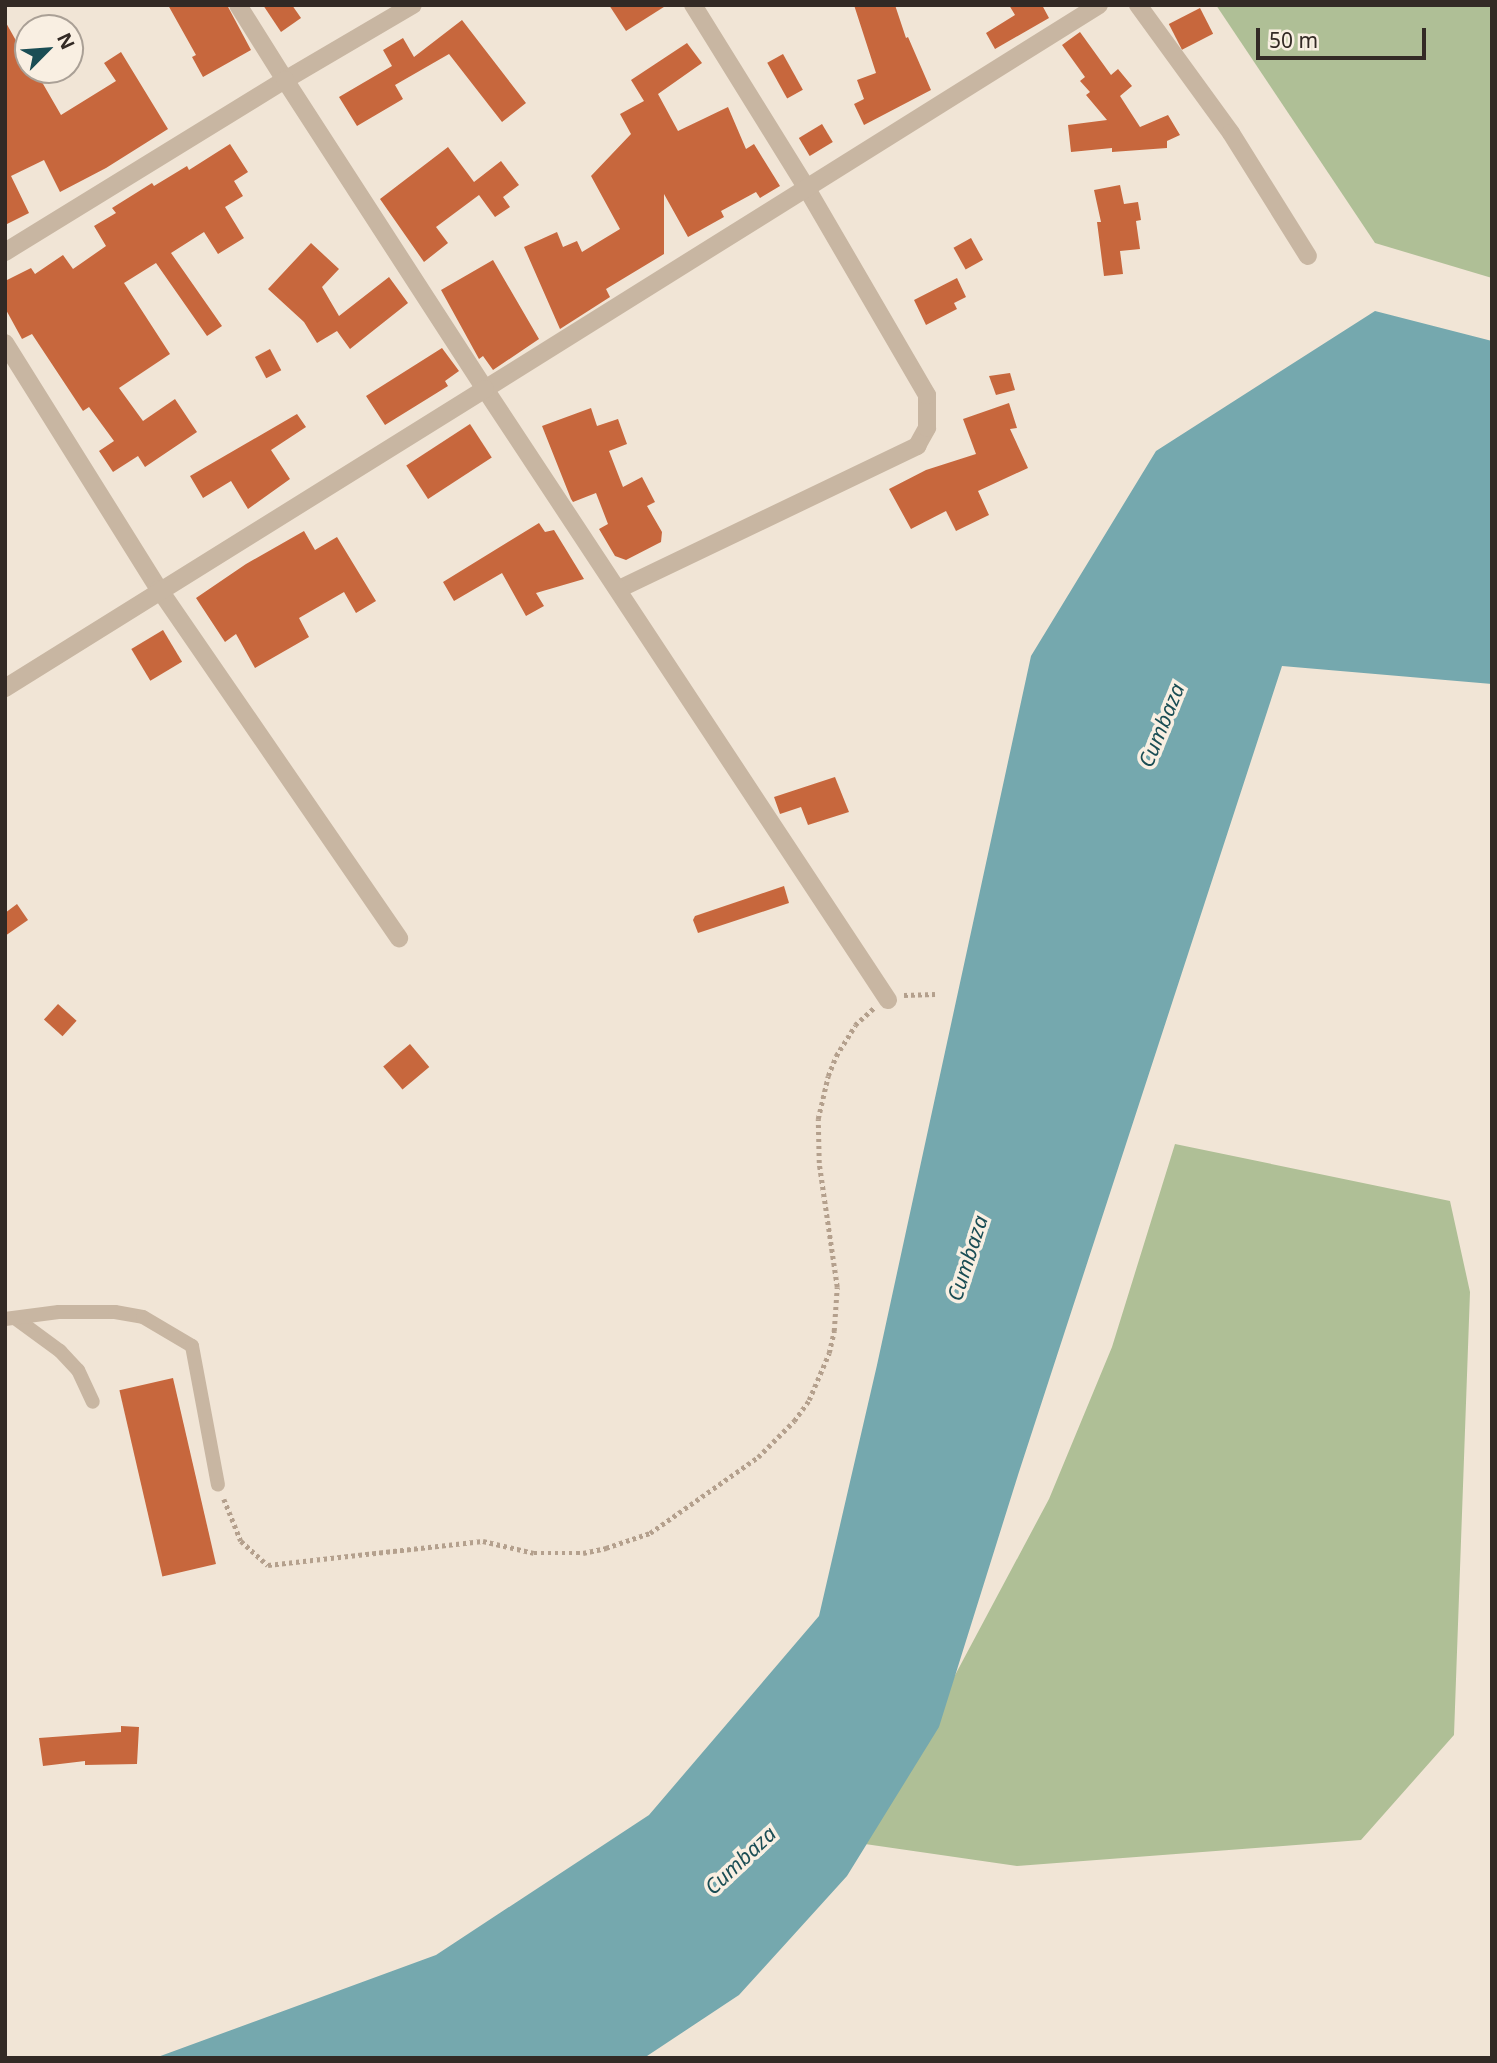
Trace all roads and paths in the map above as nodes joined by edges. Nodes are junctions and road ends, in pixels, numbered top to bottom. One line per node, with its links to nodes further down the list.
1 (238, 5): 6 (street)
2 (414, 5): 6 (street)
3 (693, 5): 7 (street)
4 (1099, 5): 7 (street)
5 (1138, 5): 9 (street)
6 (285, 80): 8 (street); 11 (street)
7 (806, 187): 11 (street); 13 (street)
8 (5, 252)
9 (1308, 256)
10 (5, 343): 12 (street)
11 (485, 389): 12 (street); 13 (street)
12 (159, 589): 14 (street); 15 (street)
13 (619, 589): 17 (street)
14 (5, 688)
15 (400, 938)
16 (935, 994): 17 (path)
17 (888, 1000): 20 (path)
18 (10, 1319): 19 (lane); 20 (lane)
19 (93, 1402)
20 (218, 1485)

